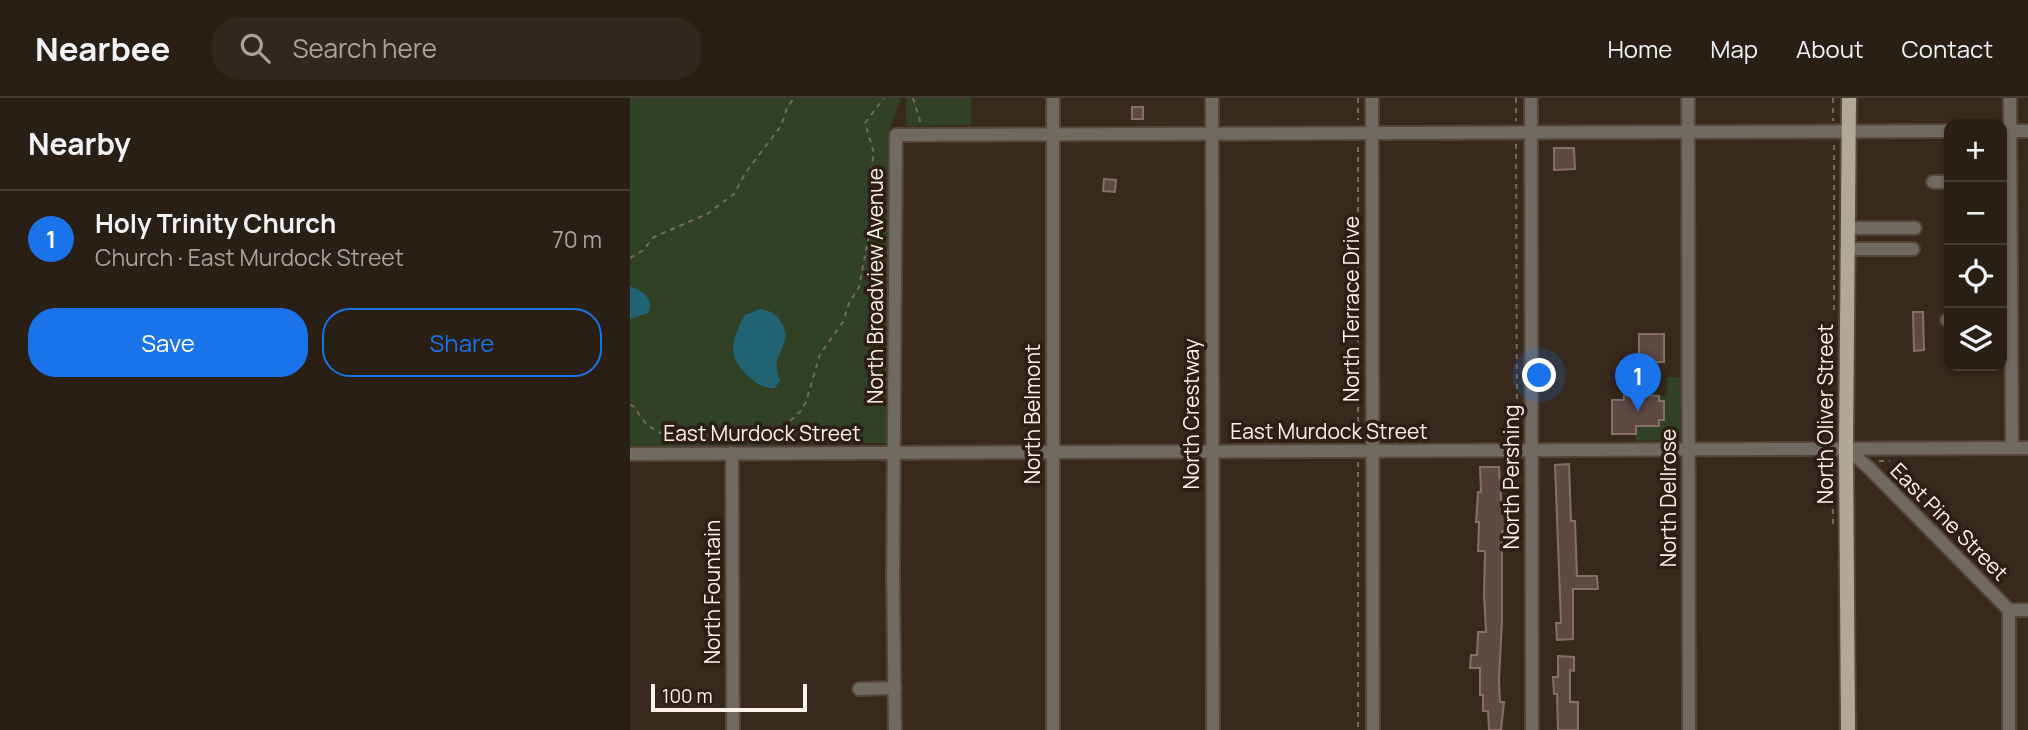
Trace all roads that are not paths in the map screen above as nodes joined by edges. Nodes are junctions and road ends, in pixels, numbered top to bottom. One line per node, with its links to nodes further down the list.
1 (1053, 98): 17 (street, North Belmont)
2 (1212, 98): 14 (street, North Crestway)
3 (1372, 98): 15 (street, North Terrace Drive)
4 (1531, 98): 16 (street, North Pershing)
5 (1688, 98): 13 (street, North Dellrose)
6 (1849, 98): 9 (main road, North Oliver Street)
7 (2010, 98): 8 (street)
8 (2007, 123)
9 (1849, 131): 10 (street); 13 (street); 21 (main road, North Oliver Street)
10 (1944, 131)
11 (2007, 131): 12 (street)
12 (2028, 131)
13 (1688, 132): 16 (street); 31 (street, North Dellrose)
14 (1212, 133): 15 (street); 17 (street); 36 (street, North Crestway)
15 (1372, 133): 16 (street); 33 (street, North Terrace Drive)
16 (1531, 133): 30 (street, North Pershing)
17 (1053, 134): 32 (street, North Broadview Avenue); 35 (street, North Belmont)
18 (1933, 182): 19 (street)
19 (1944, 182)
20 (2006, 182): 25 (street)
21 (1848, 228): 22 (street); 23 (main road, North Oliver Street)
22 (1914, 228)
23 (1848, 249): 24 (street); 29 (main road, North Oliver Street)
24 (1913, 249)
25 (2007, 308)
26 (2007, 342): 27 (street)
27 (2012, 448): 28 (street, East Murdock Street); 29 (street, East Murdock Street)
28 (2028, 448)
29 (1846, 449): 31 (street, East Murdock Street); 38 (street, East Pine Street); 49 (main road, North Oliver Street)
30 (1532, 450): 31 (street, East Murdock Street); 33 (street, East Murdock Street); 47 (street, North Pershing)
31 (1688, 450): 48 (street, North Dellrose)
32 (894, 452): 34 (street, East Murdock Street); 35 (street, East Murdock Street); 40 (street, North Broadview Avenue)
33 (1365, 452): 36 (street, East Murdock Street); 46 (street, North Terrace Drive)
34 (732, 453): 37 (street, East Murdock Street); 42 (street, North Fountain)
35 (1052, 453): 36 (street, East Murdock Street); 44 (street, North Belmont)
36 (1212, 453): 45 (street, North Crestway)
37 (630, 454)
38 (2009, 610): 39 (street, East Pine Street); 50 (street)
39 (2028, 610)
40 (895, 688): 41 (street); 43 (street, North Broadview Avenue)
41 (859, 689)
42 (733, 730)
43 (895, 730)
44 (1053, 730)
45 (1213, 730)
46 (1373, 730)
47 (1532, 730)
48 (1689, 730)
49 (1848, 730)
50 (2009, 730)

